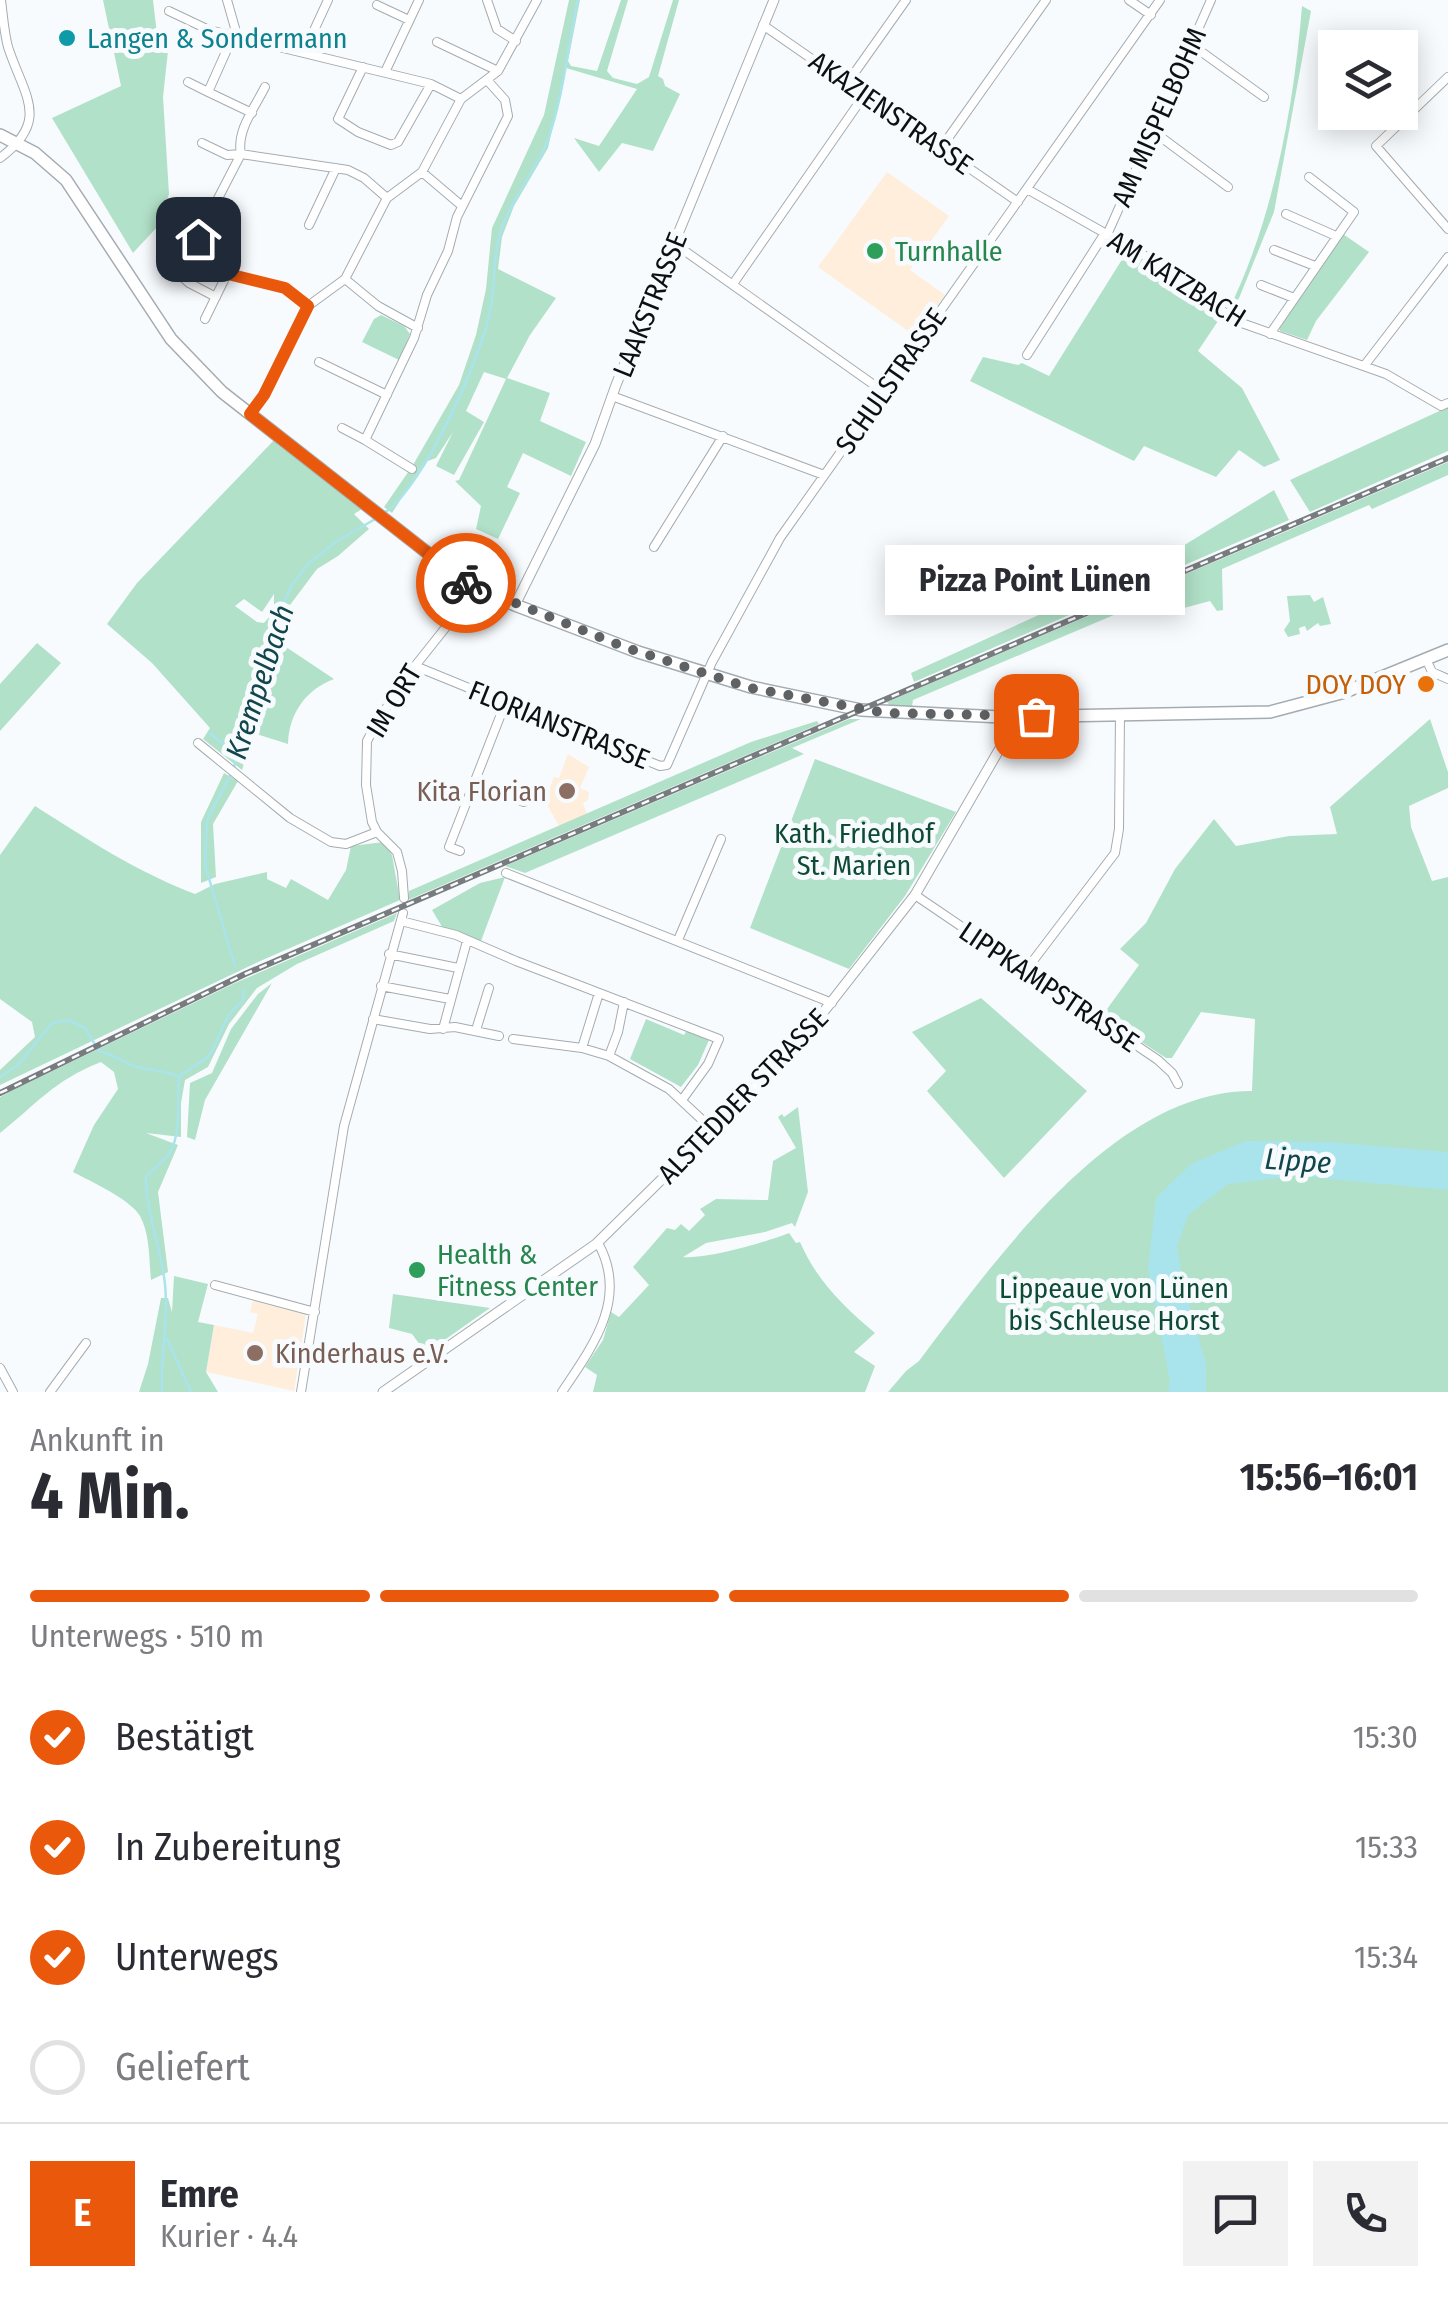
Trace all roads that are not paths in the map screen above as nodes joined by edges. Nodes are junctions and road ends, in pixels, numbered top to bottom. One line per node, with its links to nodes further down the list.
1 (1, 0): 39 (street)
2 (227, 0): 18 (street)
3 (328, 0): 22 (street)
4 (419, 0): 16 (street)
5 (486, 0): 19 (street)
6 (537, 0): 19 (street)
7 (774, 0): 17 (street, LAAKSTRASSE)
8 (906, 0): 29 (street)
9 (1046, 0): 41 (street)
10 (1130, 0): 15 (street)
11 (1160, 0): 15 (street, SCHULSTRASSE)
12 (1211, 0): 21 (street, AM MISPELBOHM)
13 (378, 5): 16 (street)
14 (168, 11): 18 (street)
15 (1151, 15): 48 (street, SCHULSTRASSE)
16 (409, 20): 25 (street)
17 (764, 25): 29 (street, AKAZIENSTRASSE); 57 (street, LAAKSTRASSE)
18 (234, 36): 22 (street); 32 (street)
19 (516, 41): 24 (street)
20 (437, 42): 24 (street)
21 (1192, 45): 34 (street); 37 (street, AM MISPELBOHM)
22 (304, 52): 23 (street)
23 (363, 67): 25 (street); 30 (street)
24 (498, 71): 27 (street)
25 (385, 72): 30 (street)
26 (1448, 77): 54 (street)
27 (487, 80): 35 (street); 51 (street)
28 (188, 82): 32 (street)
29 (848, 82): 33 (street, AKAZIENSTRASSE)
30 (430, 84): 35 (street)
31 (265, 87): 36 (street)
32 (208, 92): 36 (street)
33 (866, 94): 41 (street, AKAZIENSTRASSE); 64 (street)
34 (1264, 97)
35 (461, 99): 45 (street)
36 (252, 113): 42 (street)
37 (1154, 132): 47 (street); 55 (street, AM MISPELBOHM)
38 (0, 135): 39 (main road)
39 (19, 143): 43 (street); 79 (main road)
40 (202, 143): 42 (street)
41 (941, 148): 50 (street, AKAZIENSTRASSE)
42 (241, 154): 44 (street); 62 (street)
43 (0, 158)
44 (336, 168): 49 (street); 53 (street)
45 (422, 172): 49 (street); 51 (street)
46 (1309, 177): 56 (street)
47 (1228, 187)
48 (1027, 189): 50 (street, SCHULSTRASSE); 55 (street, AM KATZBACH)
49 (387, 198): 63 (street)
50 (1018, 202): 75 (street, SCHULSTRASSE)
51 (462, 206): 70 (street)
52 (1286, 214): 56 (street)
53 (310, 224)
54 (1448, 230)
55 (1106, 234): 71 (street, AM KATZBACH); 72 (street, AM MISPELBOHM)
56 (1336, 236): 61 (street)
57 (674, 244): 64 (street); 77 (street, LAAKSTRASSE)
58 (1274, 250): 61 (street)
59 (1448, 257): 74 (street)
60 (170, 265): 66 (street)
61 (1315, 266): 67 (street)
62 (228, 274): 66 (street); 68 (street)
63 (346, 278): 68 (street); 70 (street)
64 (732, 284): 75 (street)
65 (1261, 285): 67 (street)
66 (216, 298): 69 (street)
67 (1294, 298): 71 (street)
68 (308, 306): 79 (street)
69 (206, 319)
70 (418, 328): 76 (street)
71 (1270, 334): 74 (street, AM KATZBACH)
72 (1028, 355)
73 (319, 362): 76 (street)
74 (1364, 366): 78 (street, AM KATZBACH)
75 (884, 392): 84 (street, SCHULSTRASSE)
76 (386, 395): 82 (street)
77 (612, 396): 81 (street); 87 (street, LAAKSTRASSE)
78 (1445, 404)
79 (250, 414): 86 (main road)
80 (342, 428): 82 (street)
81 (723, 436): 84 (street); 85 (street)
82 (364, 440): 83 (street)
83 (412, 469)
84 (824, 475): 91 (street, SCHULSTRASSE)
85 (654, 547)
86 (477, 588): 87 (main road); 90 (street, IM ORT)
87 (515, 605): 91 (main road)
88 (1448, 650): 89 (main road)
89 (1426, 659): 92 (street); 94 (main road)
90 (415, 666): 93 (street, FLORIANSTRASSE); 99 (street, IM ORT)
91 (707, 675): 93 (street, FLORIANSTRASSE); 95 (main road)
92 (1448, 679)
93 (505, 704): 97 (street)
94 (1120, 715): 95 (main road); 109 (street)
95 (1006, 717): 103 (street, ALSTEDDER STRASSE)
96 (198, 743): 99 (street)
97 (474, 782): 98 (street); 101 (street)
98 (524, 802)
99 (377, 832): 104 (street, IM ORT)
100 (721, 839): 105 (street)
101 (460, 851)
102 (506, 873): 105 (street)
103 (915, 896): 109 (street, LIPPKAMPSTRASSE); 115 (street, ALSTEDDER STRASSE)
104 (404, 898)
105 (678, 940): 115 (street)
106 (467, 941): 107 (street); 108 (street); 112 (street)
107 (389, 954): 108 (street); 110 (street)
108 (458, 968): 113 (street)
109 (1026, 970): 123 (street, LIPPKAMPSTRASSE)
110 (381, 986): 113 (street); 116 (street)
111 (488, 988): 118 (street)
112 (599, 993): 114 (street); 121 (street)
113 (450, 999): 117 (street)
114 (624, 1002): 122 (street); 124 (street)
115 (832, 1002): 125 (street, ALSTEDDER STRASSE)
116 (373, 1019): 117 (street); 128 (street)
117 (443, 1029): 118 (street)
118 (476, 1030): 119 (street)
119 (499, 1036)
120 (513, 1039): 121 (street)
121 (582, 1048): 122 (street)
122 (608, 1056): 124 (street)
123 (1178, 1084)
124 (682, 1100): 125 (street)
125 (714, 1130): 126 (street, ALSTEDDER STRASSE)
126 (598, 1242): 134 (street, ALSTEDDER STRASSE); 135 (street)
127 (215, 1284): 128 (street)
128 (314, 1312): 133 (street)
129 (86, 1343): 132 (street)
130 (2, 1374): 131 (street)
131 (13, 1392)
132 (50, 1392)
133 (301, 1392)
134 (384, 1392)
135 (562, 1392)

